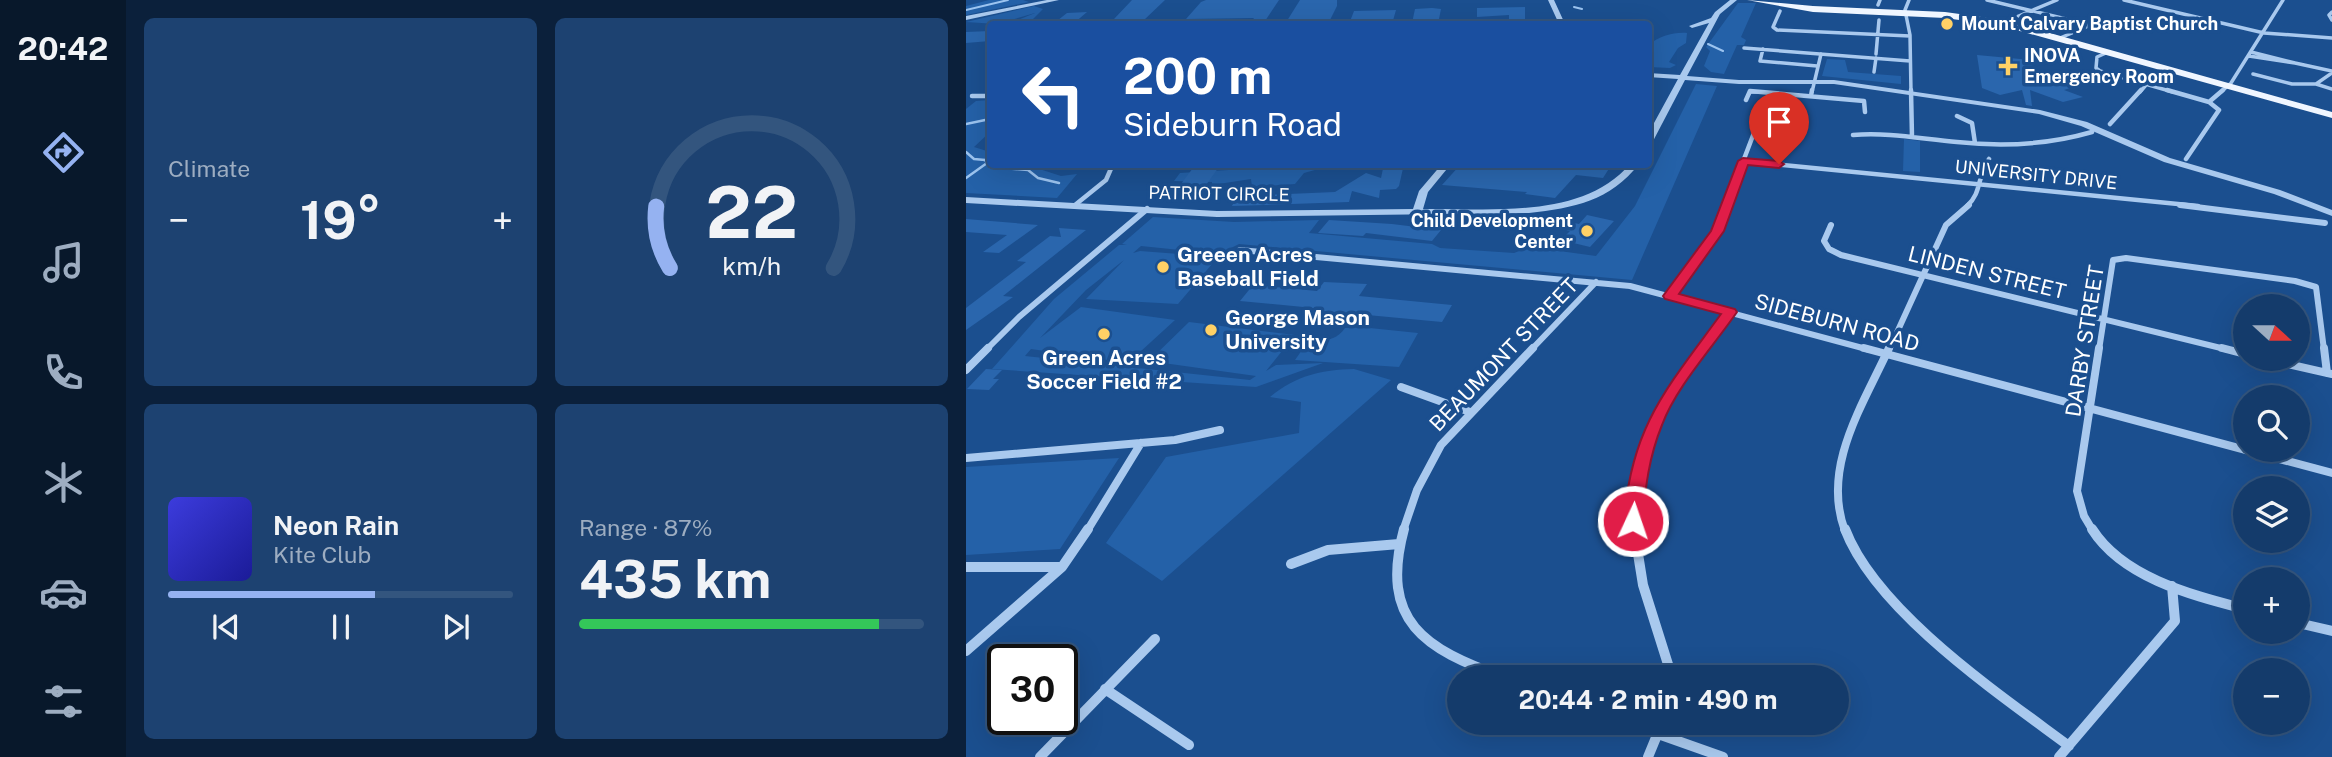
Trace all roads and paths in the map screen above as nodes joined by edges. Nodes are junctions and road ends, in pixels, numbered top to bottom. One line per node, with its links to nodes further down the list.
1 (1056, 0): 15 (street)
2 (1551, 0): 19 (street)
3 (1734, 0): 16 (street)
4 (1751, 0): 13 (main road)
5 (1769, 0): 13 (main road)
6 (1909, 0): 13 (street)
7 (1987, 0): 11 (street)
8 (2057, 0): 11 (street)
9 (2124, 0): 22 (street)
10 (2283, 0): 22 (street)
11 (2035, 10): 20 (street); 25 (street)
12 (1780, 11): 23 (street)
13 (1906, 12): 20 (main road); 24 (street)
14 (2332, 12): 18 (street)
15 (966, 18)
16 (1714, 19): 21 (street); 21 (street)
17 (1879, 20): 23 (street)
18 (2332, 20)
19 (1561, 21)
20 (2004, 21): 25 (main road)
21 (1706, 33): 41 (street)
22 (2264, 33): 26 (street); 33 (street)
23 (1878, 35): 24 (street); 34 (street)
24 (1910, 37): 35 (street)
25 (2062, 37): 31 (main road); 43 (main road)
26 (2318, 38): 27 (street); 28 (street)
27 (2332, 38)
28 (2332, 44)
29 (1744, 48): 30 (street)
30 (1763, 49): 32 (street); 36 (street)
31 (2108, 52): 43 (main road); 46 (street)
32 (1821, 54): 34 (street); 36 (street)
33 (2250, 54): 38 (street); 43 (street)
34 (1876, 56): 35 (street); 37 (street)
35 (1910, 61): 49 (street)
36 (1817, 66): 42 (street)
37 (1874, 72)
38 (2332, 72): 45 (street)
39 (1652, 73): 41 (street)
40 (2253, 74): 44 (street)
41 (1683, 76): 42 (street); 59 (street)
42 (1814, 79): 49 (street); 52 (street)
43 (2229, 84): 54 (street); 56 (main road)
44 (2292, 84): 45 (street); 48 (street)
45 (2316, 84): 47 (street)
46 (2146, 85): 54 (street); 58 (street)
47 (2332, 89)
48 (2282, 91)
49 (1912, 93): 63 (street); 74 (street); 78 (street)
50 (972, 96): 51 (street)
51 (987, 96)
52 (1811, 96): 53 (street); 55 (street)
53 (1746, 100)
54 (2209, 102): 66 (street)
55 (1865, 112)
56 (2332, 113)
57 (1958, 116): 64 (street)
58 (2110, 124)
59 (1653, 125)
60 (1757, 125): 67 (street)
61 (2092, 132): 64 (street)
62 (1853, 135): 63 (street)
63 (1912, 137): 64 (street)
64 (1975, 143)
65 (1989, 159): 71 (street)
66 (2186, 159)
67 (1743, 161): 71 (street, UNIVERSITY DRIVE); 85 (street)
68 (1111, 168): 73 (street)
69 (1444, 168): 76 (street)
70 (1632, 168): 76 (street)
71 (1979, 185): 79 (street, UNIVERSITY DRIVE); 83 (street)
72 (966, 200): 73 (street, PATRIOT CIRCLE)
73 (1074, 205): 75 (street, PATRIOT CIRCLE)
74 (2332, 207)
75 (1147, 209): 76 (street, PATRIOT CIRCLE); 91 (street)
76 (1418, 209)
77 (2313, 213): 79 (street)
78 (2332, 213)
79 (2303, 219): 80 (street, UNIVERSITY DRIVE)
80 (2325, 223)
81 (1831, 225): 83 (street, LINDEN STREET)
82 (1240, 250): 84 (street, SIDEBURN ROAD)
83 (1923, 275): 87 (street, LINDEN STREET); 89 (street)
84 (1596, 282): 85 (street, SIDEBURN ROAD); 95 (street, BEAUMONT STREET)
85 (1670, 296): 86 (street, SIDEBURN ROAD)
86 (1730, 312): 89 (street, SIDEBURN ROAD); 111 (street)
87 (2104, 321): 88 (street, LINDEN STREET); 92 (street, DARBY STREET); 94 (street, DARBY STREET)
88 (2233, 351)
89 (1887, 354): 94 (street, SIDEBURN ROAD); 116 (street)
90 (2310, 369): 92 (street)
91 (966, 370)
92 (2330, 374)
93 (1401, 387): 95 (street)
94 (2092, 409): 99 (street, SIDEBURN ROAD); 104 (street, DARBY STREET)
95 (1470, 412): 100 (street, BEAUMONT STREET)
96 (1220, 430): 97 (street)
97 (1141, 443): 98 (street); 103 (street)
98 (966, 458)
99 (2332, 473)
100 (1399, 544): 101 (street); 110 (street, BEAUMONT STREET)
101 (1291, 564)
102 (966, 567): 103 (street)
103 (1062, 567): 109 (street)
104 (2172, 586): 105 (street, DARBY STREET); 116 (street)
105 (2233, 605)
106 (2310, 625): 107 (street)
107 (2332, 631)
108 (1155, 639): 112 (street)
109 (966, 651)
110 (1474, 665)
111 (1668, 665)
112 (1105, 688): 115 (street); 117 (street)
113 (1657, 735): 118 (street)
114 (1660, 735): 119 (street)
115 (1189, 745)
116 (2069, 746): 120 (street)
117 (1040, 757)
118 (1648, 757)
119 (1723, 757)
120 (2059, 757)

